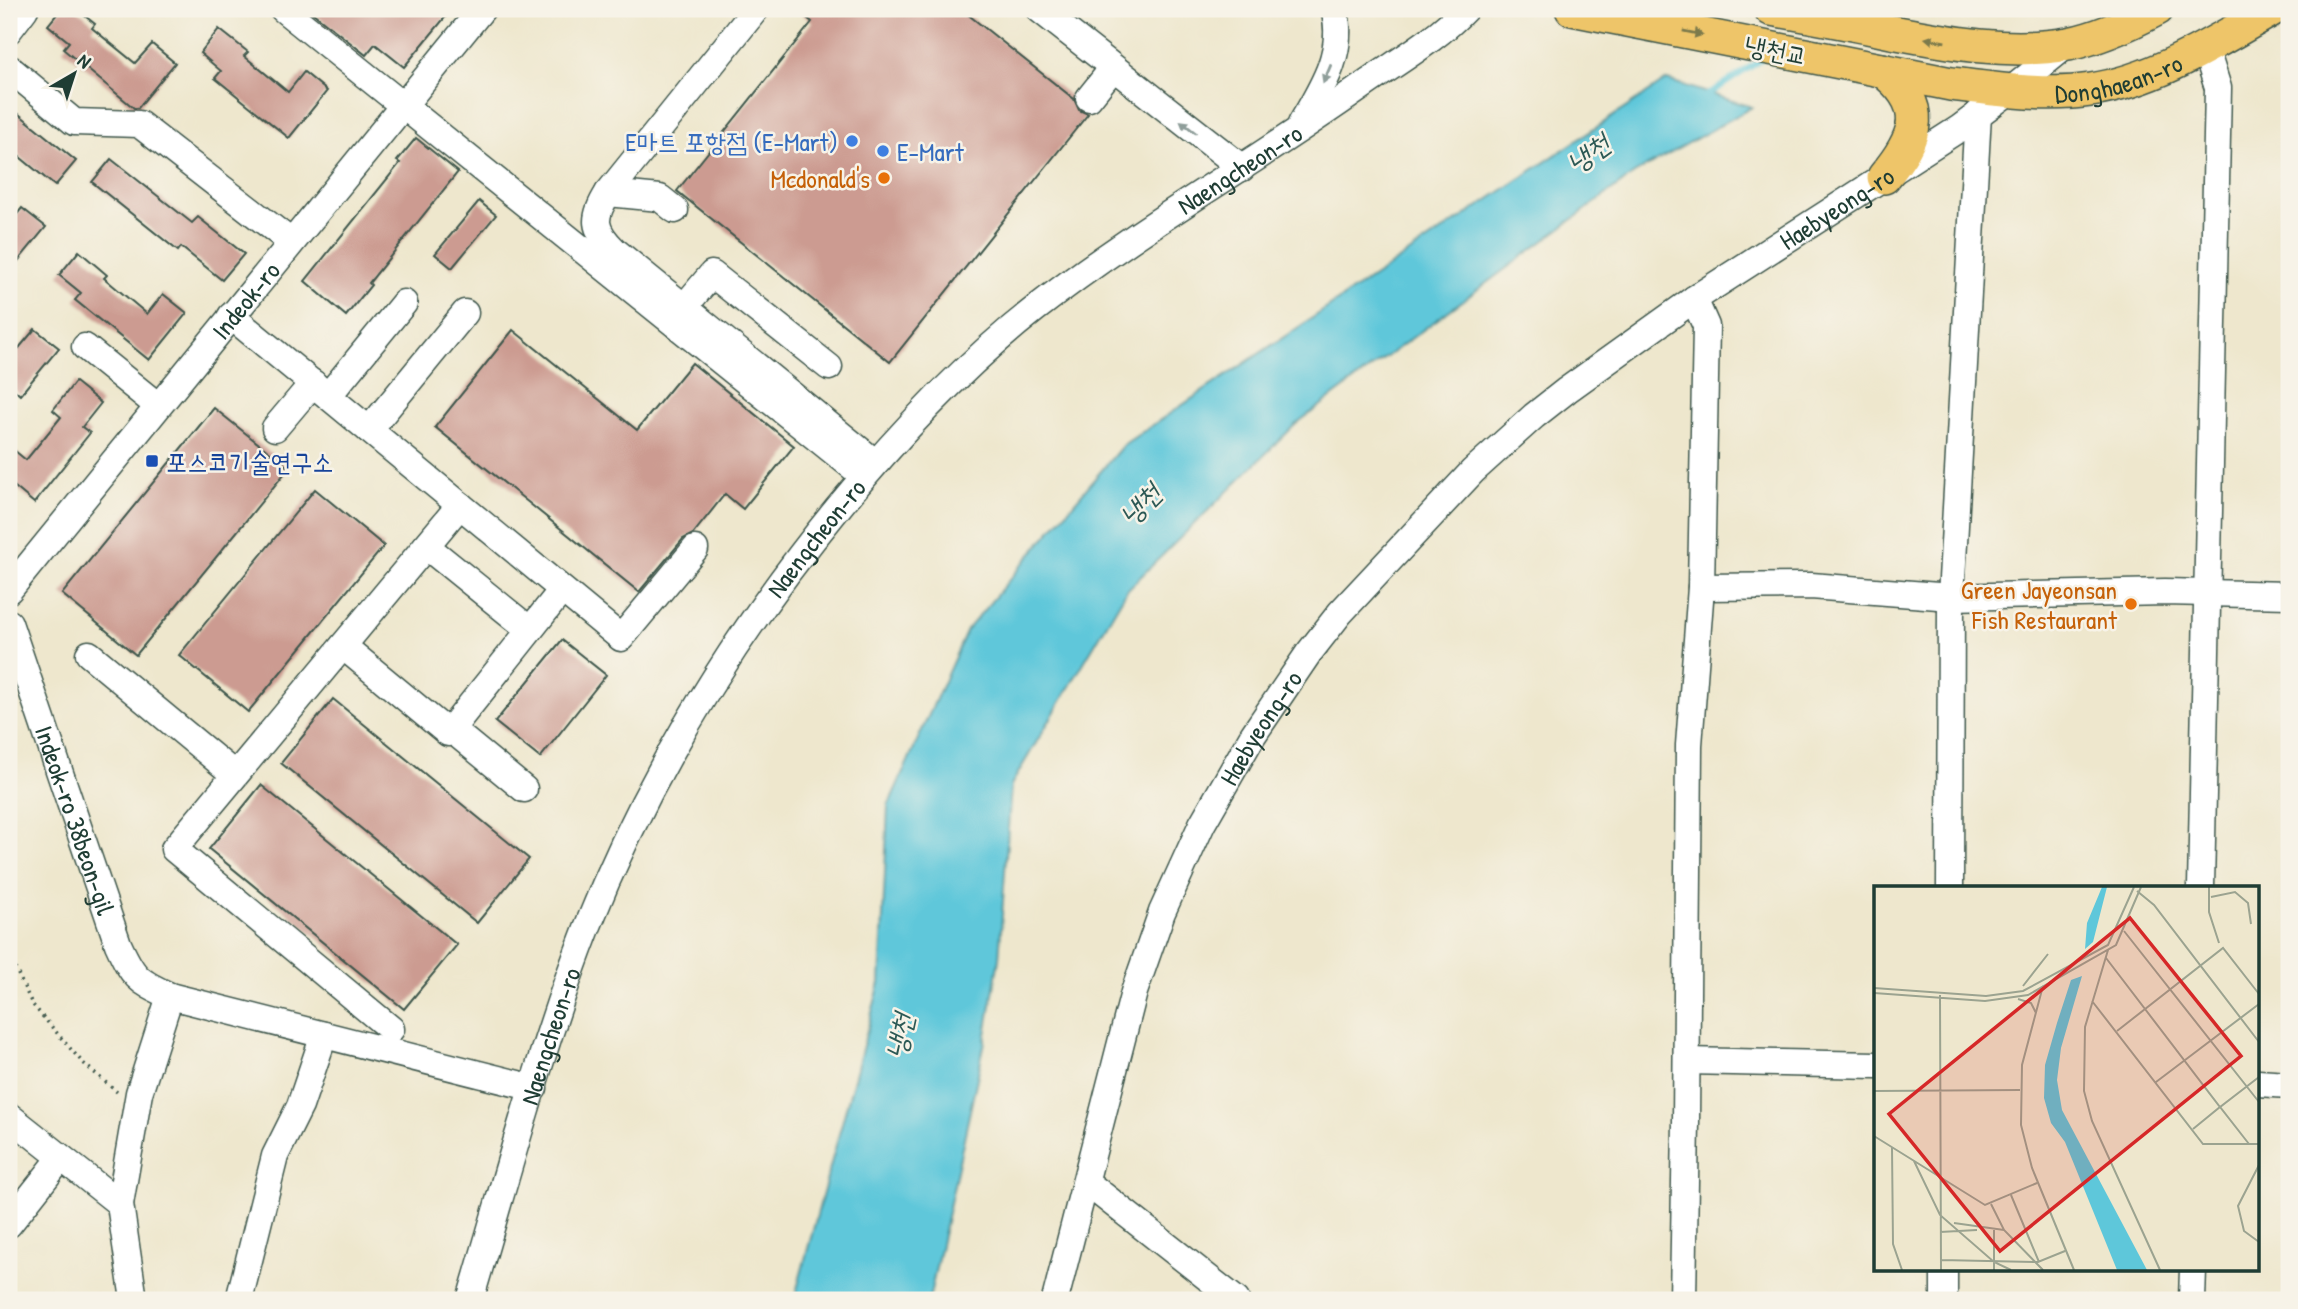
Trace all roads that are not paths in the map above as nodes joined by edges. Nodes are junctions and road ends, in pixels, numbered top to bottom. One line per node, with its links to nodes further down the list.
1 (25, 9): 12 (street)
2 (283, 9): 22 (street)
3 (482, 9): 22 (street, Indeok-ro)
4 (756, 9): 27 (street)
5 (1039, 9): 17 (street)
6 (1334, 9): 24 (street, one-way to 24)
7 (1465, 9): 24 (street, Naengcheon-ro)
8 (1771, 9): 15 (main road, 냉천교, one-way to 8)
9 (2157, 9): 13 (main road, Donghaean-ro)
10 (2273, 9): 14 (main road, Donghaean-ro)
11 (1587, 12): 18 (main road, 냉천교, one-way to 18)
12 (9, 30)
13 (2068, 44): 15 (main road, Donghaean-ro); 20 (street, Haebyeong-ro)
14 (2204, 47): 20 (main road, Donghaean-ro); 48 (street)
15 (2002, 48)
16 (9, 68): 29 (street)
17 (1113, 68): 21 (street); 25 (street, one-way to 17)
18 (1882, 70): 19 (main road, 냉천교); 26 (main road)
19 (1951, 84): 20 (main road, Donghaean-ro)
20 (2011, 90): 23 (street, Haebyeong-ro)
21 (1089, 98)
22 (402, 105): 29 (street, Indeok-ro); 41 (street)
23 (1978, 114): 26 (street, Haebyeong-ro); 50 (street)
24 (1295, 133): 25 (street, Naengcheon-ro)
25 (1242, 169): 41 (street, Naengcheon-ro)
26 (1884, 177): 30 (street, Haebyeong-ro)
27 (608, 194): 28 (street); 32 (street)
28 (675, 210)
29 (291, 242): 34 (street, Indeok-ro)
30 (1694, 299): 45 (street); 70 (street, Haebyeong-ro)
31 (404, 303): 37 (street)
32 (685, 306): 36 (street); 41 (street)
33 (465, 313): 40 (street)
34 (231, 316): 37 (street); 38 (street, Indeok-ro)
35 (85, 347): 38 (street)
36 (829, 367)
37 (320, 389): 39 (street); 40 (street)
38 (158, 406): 46 (street, Indeok-ro)
39 (275, 428)
40 (369, 430): 42 (street)
41 (870, 470): 67 (street, Naengcheon-ro)
42 (460, 505): 43 (street); 47 (street)
43 (426, 546): 52 (street); 53 (street)
44 (695, 549): 47 (street)
45 (1701, 587): 50 (street); 63 (street)
46 (9, 590)
47 (562, 590): 52 (street)
48 (2207, 594): 49 (street); 50 (street); 59 (street)
49 (2289, 595)
50 (1951, 597): 58 (street)
51 (9, 623): 60 (street, Indeok-ro 38beon-gil)
52 (530, 630): 55 (street)
53 (342, 646): 55 (street); 56 (street)
54 (89, 654): 56 (street)
55 (451, 729): 57 (street)
56 (235, 775): 61 (street)
57 (524, 789)
58 (1950, 886)
59 (2201, 886)
60 (170, 996): 62 (street, Indeok-ro 38beon-gil); 71 (street)
61 (391, 1029)
62 (324, 1035): 67 (street, Indeok-ro 38beon-gil); 76 (street)
63 (1687, 1061): 64 (street); 80 (street)
64 (1874, 1065)
65 (2260, 1083): 66 (street)
66 (2289, 1085)
67 (534, 1088): 77 (street, Naengcheon-ro)
68 (9, 1116): 69 (street)
69 (61, 1158): 71 (street); 72 (street)
70 (1086, 1182): 78 (street, Haebyeong-ro); 79 (street)
71 (120, 1204): 75 (street)
72 (9, 1224)
73 (1944, 1270): 81 (street)
74 (2193, 1270): 82 (street)
75 (134, 1300)
76 (239, 1300)
77 (470, 1300)
78 (1055, 1300)
79 (1236, 1300)
80 (1683, 1300)
81 (1944, 1300)
82 (2192, 1300)

